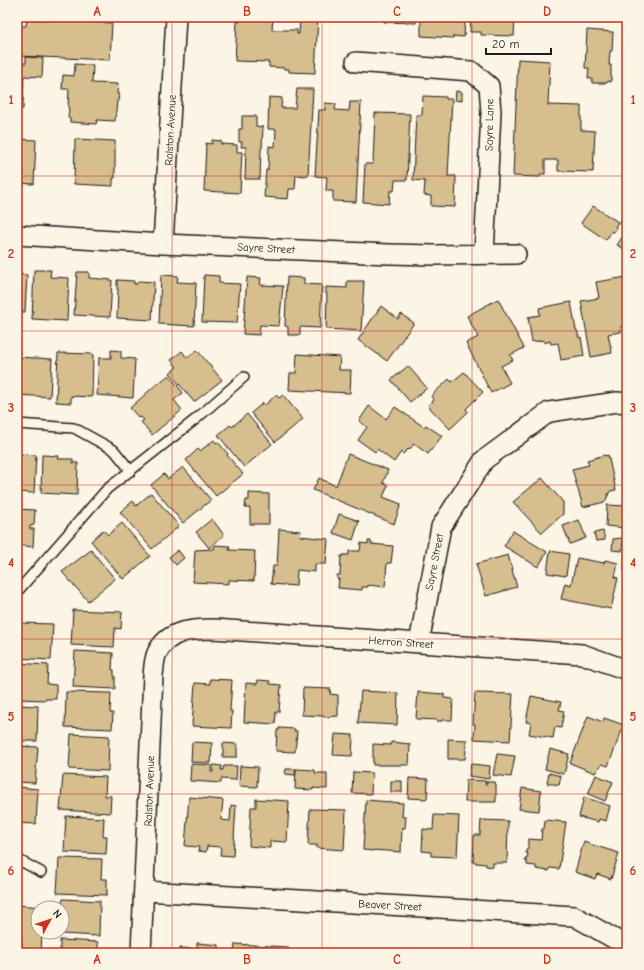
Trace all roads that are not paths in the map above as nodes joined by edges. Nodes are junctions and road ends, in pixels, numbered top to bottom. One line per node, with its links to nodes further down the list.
1 (176, 17): 4 (street, Ralston Avenue)
2 (356, 62): 5 (street, Sayre Lane)
3 (17, 235): 4 (street, Sayre Street)
4 (163, 244): 5 (street, Sayre Street)
5 (484, 254): 6 (street, Sayre Street)
6 (516, 254)
7 (244, 376): 10 (lane)
8 (627, 403): 13 (street, Sayre Street)
9 (17, 424): 10 (lane)
10 (130, 471): 11 (lane)
11 (17, 592)
12 (172, 636): 13 (street, Herron Street); 17 (street, Ralston Avenue)
13 (419, 643): 14 (street, Herron Street)
14 (627, 670)
15 (17, 859): 16 (lane)
16 (41, 872)
17 (145, 891): 18 (street, Beaver Street); 19 (street, Ralston Avenue)
18 (627, 946)
19 (141, 953)

